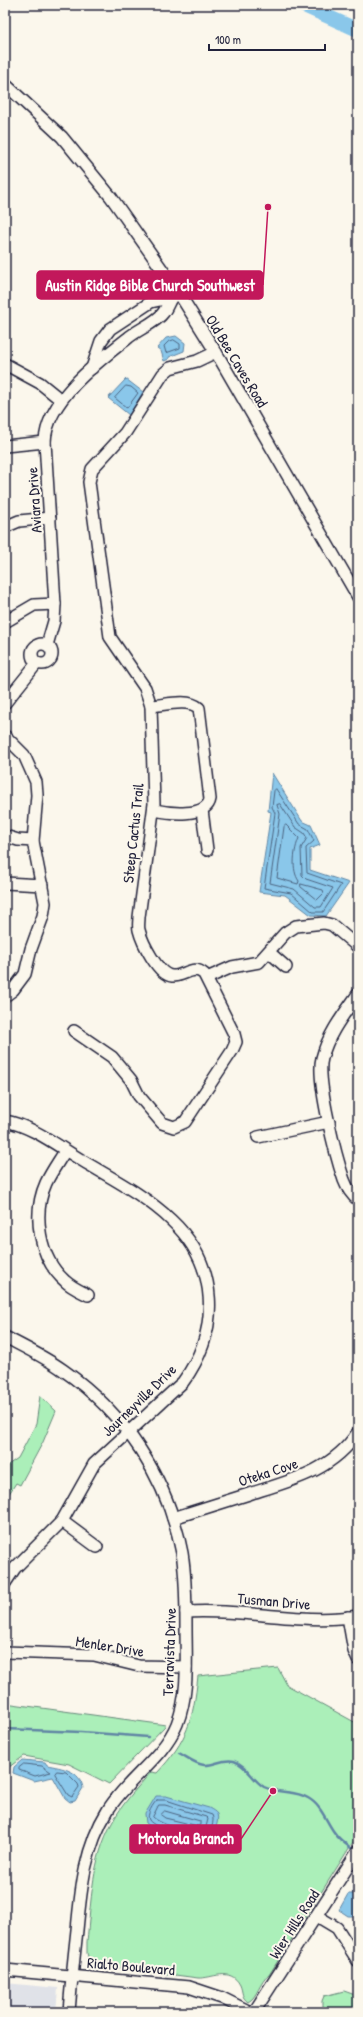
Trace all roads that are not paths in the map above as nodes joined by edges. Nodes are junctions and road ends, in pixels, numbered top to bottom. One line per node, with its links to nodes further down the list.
1 (5, 84): 2 (street, Old Bee Caves Road)
2 (175, 297): 3 (street, Aviara Drive); 4 (street, Aviara Drive); 5 (street, Old Bee Caves Road)
3 (126, 318): 4 (street); 7 (street, Aviara Drive)
4 (136, 331): 7 (street, Aviara Drive)
5 (211, 354): 13 (street, Old Bee Caves Road); 17 (street, Steep Cactus Trail)
6 (5, 364): 8 (street)
7 (92, 368): 8 (street, Aviara Drive)
8 (61, 400): 9 (street, Aviara Drive)
9 (45, 442): 10 (street); 11 (street, Aviara Drive)
10 (5, 446)
11 (50, 518): 12 (street); 14 (street, Aviara Drive)
12 (5, 527)
13 (358, 597)
14 (56, 604): 15 (street); 16 (street, Aviara Drive)
15 (5, 622)
16 (5, 703)
17 (151, 706): 19 (street, Steep Cactus Trail); 20 (street)
18 (5, 736): 22 (street)
19 (154, 810): 20 (street); 29 (street, Steep Cactus Trail)
20 (202, 810): 23 (street)
21 (5, 836): 22 (street)
22 (33, 841): 25 (street)
23 (207, 850)
24 (5, 883): 25 (street)
25 (42, 886): 31 (street)
26 (358, 947): 27 (street)
27 (269, 952): 28 (street); 29 (street)
28 (286, 967)
29 (206, 978): 32 (street)
30 (358, 994): 34 (street)
31 (5, 996)
32 (74, 1031)
33 (5, 1121): 36 (street, Journeyville Drive)
34 (329, 1122): 35 (street); 37 (street)
35 (258, 1137)
36 (65, 1151): 38 (street); 40 (street, Journeyville Drive)
37 (358, 1200)
38 (88, 1295)
39 (5, 1337): 40 (street, Terravista Drive)
40 (129, 1432): 42 (street, Terravista Drive); 43 (street, Journeyville Drive)
41 (358, 1432): 42 (street, Oteka Cove)
42 (173, 1518): 46 (street, Terravista Drive)
43 (62, 1521): 44 (street); 45 (street, Journeyville Drive)
44 (96, 1547)
45 (5, 1583)
46 (186, 1612): 47 (street, Tusman Drive); 50 (street, Terravista Drive)
47 (353, 1616): 49 (street)
48 (5, 1652): 50 (street, Menler Drive)
49 (358, 1660)
50 (186, 1667): 55 (street, Terravista Drive)
51 (358, 1851): 52 (street, Wier Hills Road)
52 (317, 1916): 53 (street); 58 (street, Wier Hills Road)
53 (358, 1961)
54 (5, 1970): 55 (street, Rialto Boulevard)
55 (72, 1976): 56 (street, Terravista Drive); 57 (street, Rialto Boulevard)
56 (69, 2012)
57 (250, 2012)
58 (254, 2012)

